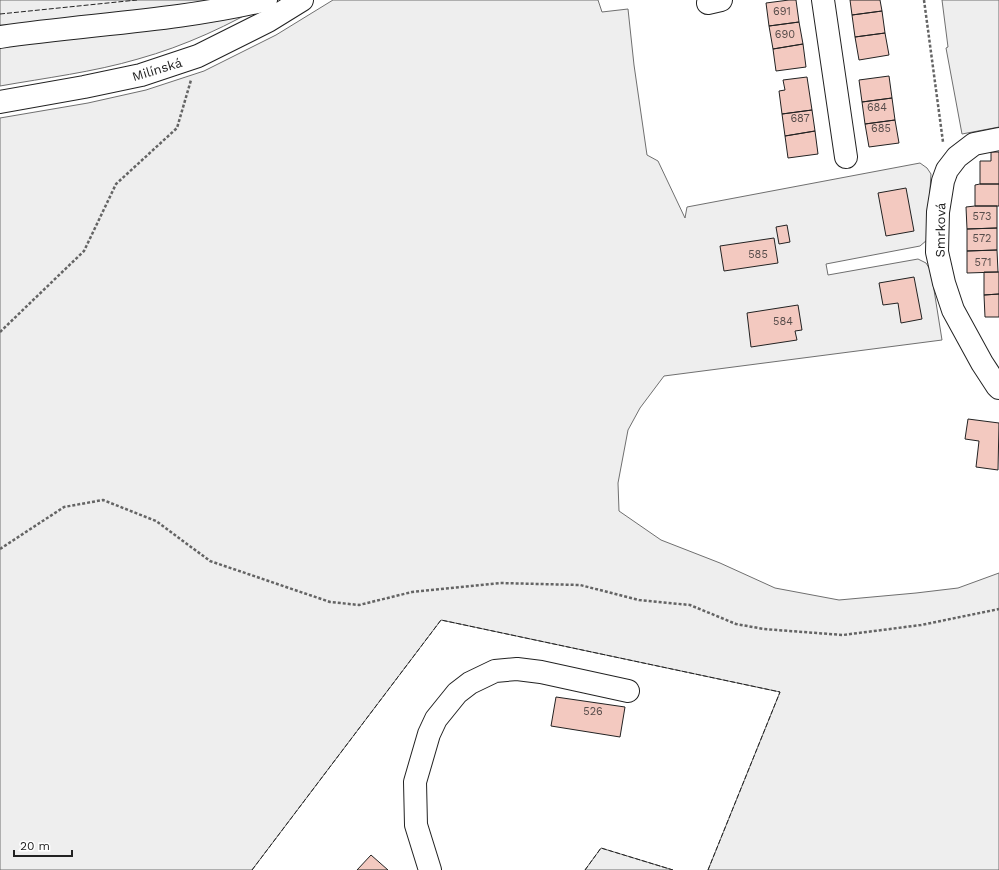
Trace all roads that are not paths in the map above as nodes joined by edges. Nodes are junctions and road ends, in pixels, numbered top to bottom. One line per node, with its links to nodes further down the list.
1 (266, 0): 4 (street)
2 (302, 0): 5 (street, Milínská)
3 (823, 0): 7 (street)
4 (0, 37)
5 (0, 102)
6 (999, 138): 8 (street, Smrková)
7 (846, 157)
8 (999, 388)
9 (628, 691): 10 (street)
10 (430, 870)

